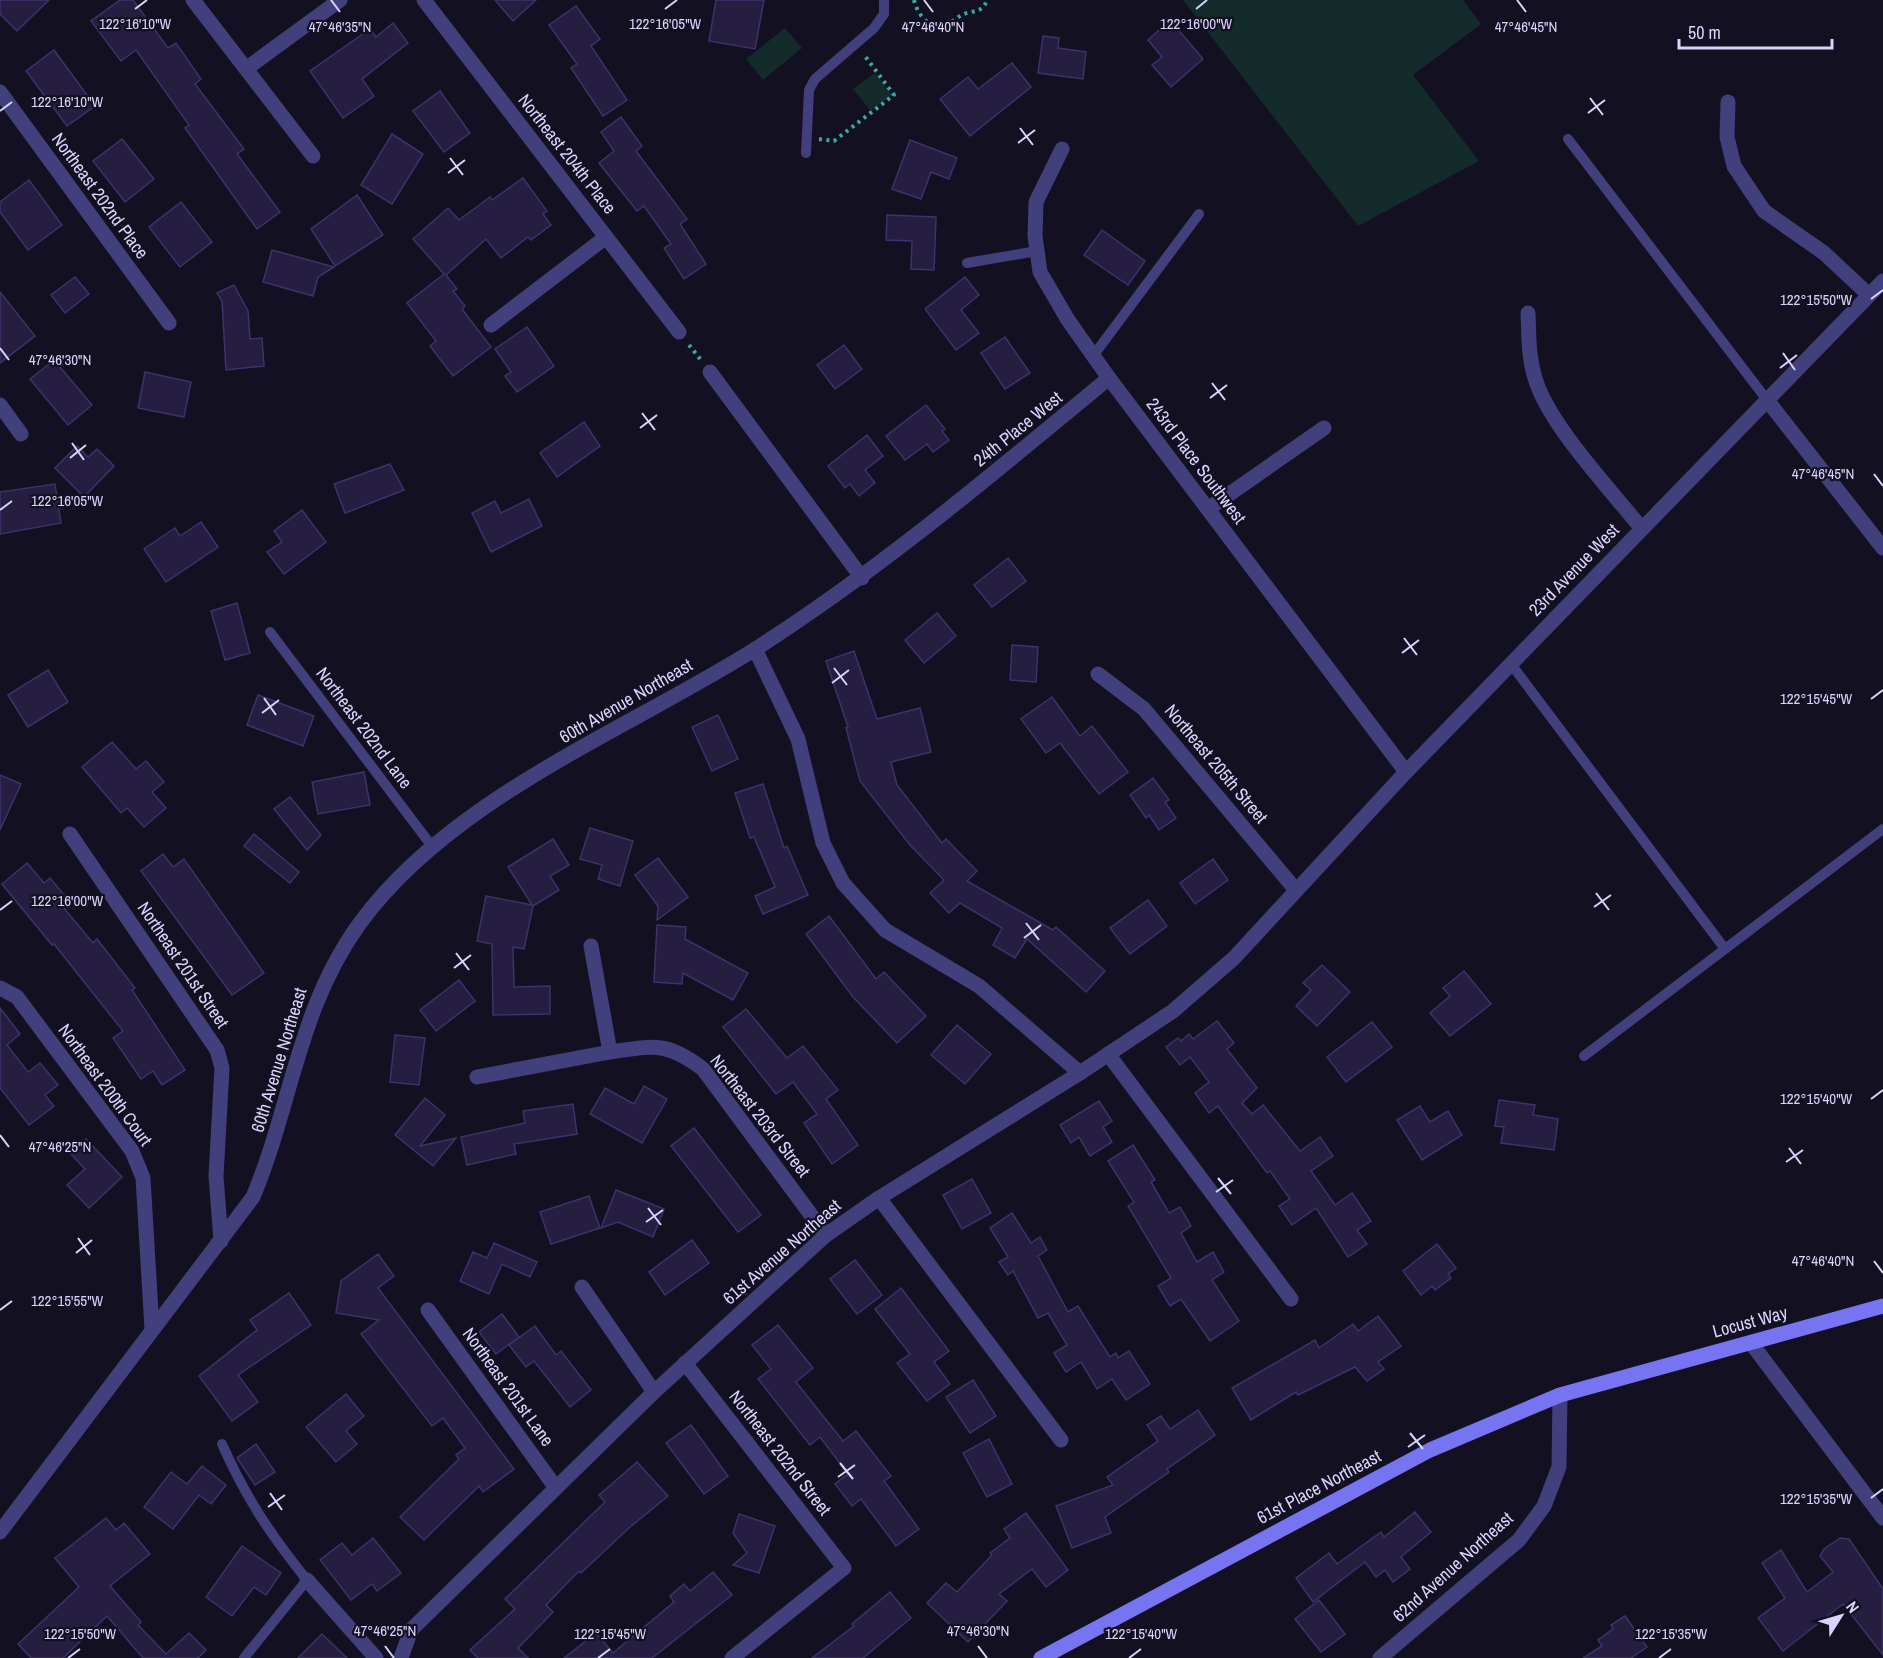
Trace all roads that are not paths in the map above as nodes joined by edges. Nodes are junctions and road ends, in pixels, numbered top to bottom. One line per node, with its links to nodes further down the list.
1 (193, 0): 5 (street)
2 (340, 0): 5 (street)
3 (424, 0): 13 (street, Northeast 204th Place)
4 (884, 0): 10 (lane)
5 (247, 68): 11 (street)
6 (0, 92): 19 (street, Northeast 202nd Place)
7 (1728, 102): 17 (street)
8 (1568, 139): 25 (lane)
9 (1062, 148): 14 (street, 243rd Place Southwest)
10 (806, 153)
11 (313, 156)
12 (1198, 214): 22 (lane)
13 (606, 237): 20 (street); 21 (street, Northeast 204th Place)
14 (1037, 251): 15 (lane); 22 (street, 243rd Place Southwest)
15 (967, 263)
16 (1883, 281): 17 (street, 23rd Avenue West)
17 (1869, 294): 25 (street, 23rd Avenue West)
18 (1528, 313): 31 (street)
19 (170, 323)
20 (491, 325)
21 (679, 332)
22 (1093, 356): 24 (street, 243rd Place Southwest)
23 (710, 372): 33 (street)
24 (1109, 378): 29 (street, 24th Place West); 30 (street, 243rd Place Southwest)
25 (1767, 400): 31 (street, 23rd Avenue West); 32 (street)
26 (0, 405): 28 (street)
27 (1324, 428): 30 (street)
28 (21, 434)
29 (950, 509): 33 (street, 60th Avenue Northeast)
30 (1208, 509): 38 (street, 243rd Place Southwest)
31 (1642, 529): 36 (street, 23rd Avenue West)
32 (1883, 548)
33 (862, 578): 35 (street, 60th Avenue Northeast)
34 (270, 632): 41 (lane, Northeast 202nd Lane)
35 (755, 649): 41 (street, 60th Avenue Northeast); 49 (street)
36 (1511, 664): 38 (street, 23rd Avenue West); 44 (lane)
37 (1098, 674): 42 (street, Northeast 205th Street)
38 (1406, 772): 42 (street, 23rd Avenue West)
39 (1883, 829): 44 (lane)
40 (70, 834): 53 (street, Northeast 201st Street)
41 (431, 845): 53 (street, 60th Avenue Northeast)
42 (1295, 889): 47 (street, 61st Avenue Northeast)
43 (591, 946): 46 (street)
44 (1725, 949): 48 (lane)
45 (0, 988): 58 (street, Northeast 200th Court)
46 (610, 1052): 50 (street, Northeast 203rd Street); 52 (street, Northeast 203rd Street)
47 (1108, 1054): 49 (street, 61st Avenue Northeast); 55 (street)
48 (1584, 1056)
49 (1080, 1073): 51 (street, 61st Avenue Northeast)
50 (477, 1077)
51 (879, 1198): 52 (street, 61st Avenue Northeast); 64 (street)
52 (826, 1235): 60 (street, 61st Avenue Northeast)
53 (221, 1240): 58 (street, 60th Avenue Northeast)
54 (582, 1287): 62 (street)
55 (1291, 1299)
56 (1883, 1306): 59 (main road, Locust Way)
57 (428, 1310): 66 (street, Northeast 201st Lane)
58 (152, 1329): 67 (street, 60th Avenue Northeast)
59 (1751, 1343): 61 (main road, Locust Way); 68 (street)
60 (685, 1363): 62 (street, 61st Avenue Northeast); 75 (street, Northeast 202nd Street)
61 (1626, 1375): 63 (main road, 61st Place Northeast)
62 (654, 1392): 66 (street, 61st Avenue Northeast)
63 (1560, 1395): 71 (street, 62nd Avenue Northeast); 76 (main road, 61st Place Northeast)
64 (1061, 1440)
65 (222, 1444): 70 (lane)
66 (556, 1488): 74 (street, 61st Avenue Northeast)
67 (5, 1515): 69 (street, 60th Avenue Northeast)
68 (1883, 1518)
69 (0, 1532)
70 (307, 1580): 72 (lane); 73 (street)
71 (1389, 1655)
72 (244, 1658)
73 (376, 1658)
74 (402, 1658)
75 (732, 1658)
76 (1041, 1658)

